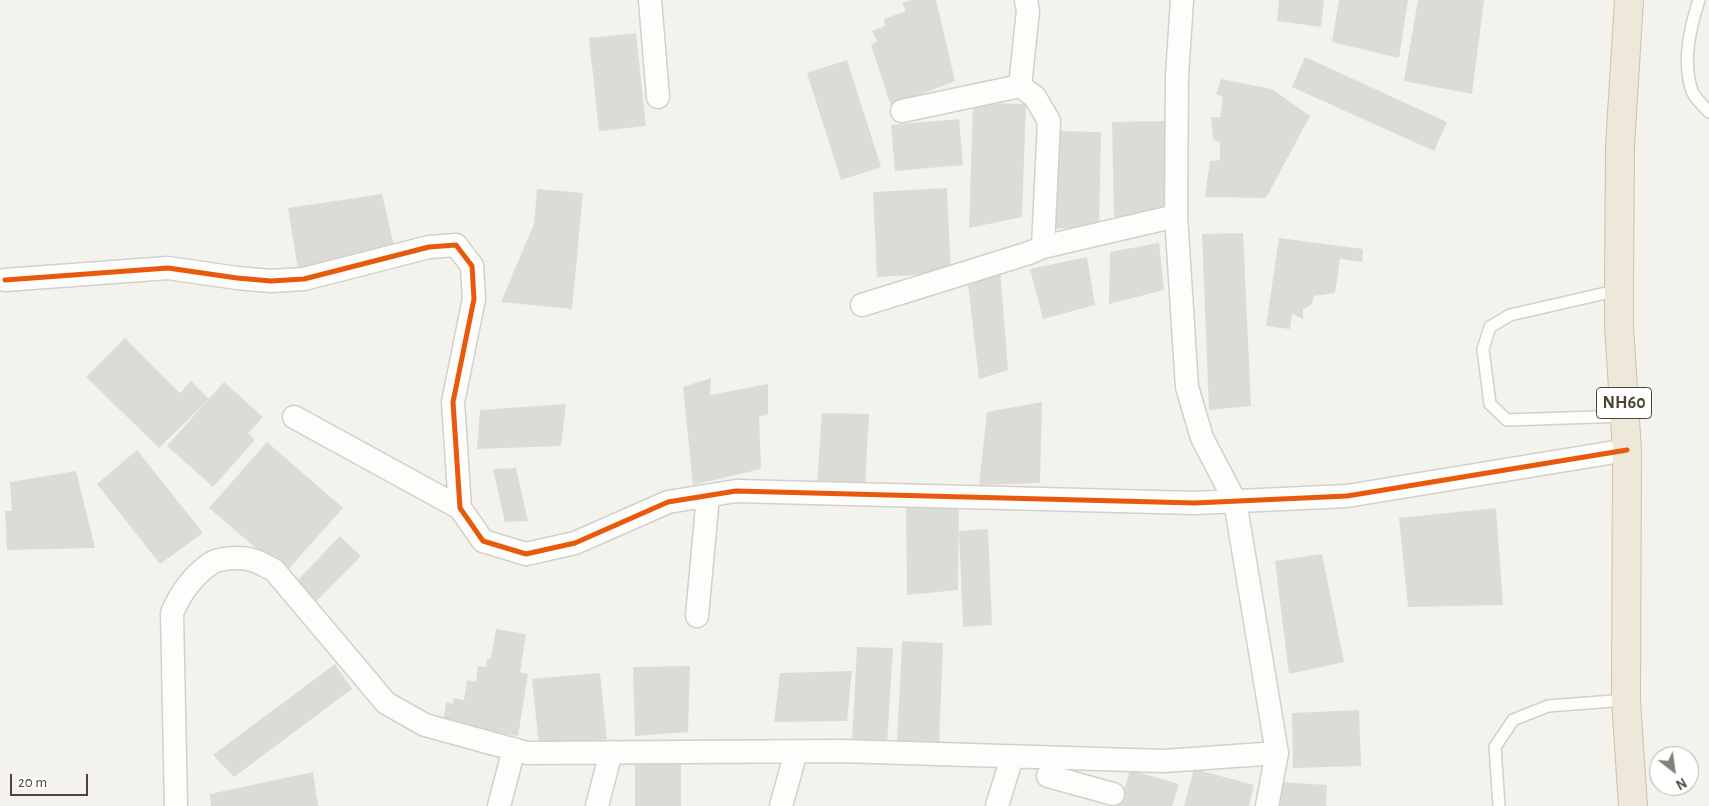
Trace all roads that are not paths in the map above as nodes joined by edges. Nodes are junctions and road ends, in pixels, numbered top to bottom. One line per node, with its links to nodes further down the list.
1 (650, 0): 7 (street)
2 (1026, 0): 6 (street)
3 (1182, 0): 10 (street)
4 (1629, 0): 13 (highway, NH60)
5 (1699, 0): 9 (lane)
6 (1020, 86): 8 (street); 11 (street)
7 (658, 97)
8 (902, 111)
9 (1709, 112)
10 (1176, 216): 11 (street); 19 (street)
11 (1043, 247): 14 (street)
12 (6, 280): 20 (street)
13 (1619, 290): 15 (highway, NH60); 15 (lane)
14 (862, 305)
15 (1625, 416): 17 (highway, NH60)
16 (294, 417): 20 (street)
17 (1627, 450): 19 (street); 22 (highway, NH60)
18 (708, 496): 19 (street); 20 (street); 21 (street)
19 (1235, 501): 26 (street)
20 (460, 508)
21 (697, 616)
22 (1626, 700): 37 (lane); 38 (highway, NH60)
23 (514, 749): 24 (street); 31 (street); 32 (street)
24 (611, 752): 25 (street); 33 (street)
25 (796, 752): 27 (street); 34 (street)
26 (1276, 753): 28 (street); 36 (street)
27 (1012, 757): 28 (street); 35 (street)
28 (1124, 760): 30 (street)
29 (1048, 776): 30 (street)
30 (1111, 800)
31 (176, 806)
32 (500, 806)
33 (597, 806)
34 (782, 806)
35 (997, 806)
36 (1267, 806)
37 (1499, 806)
38 (1633, 806)

